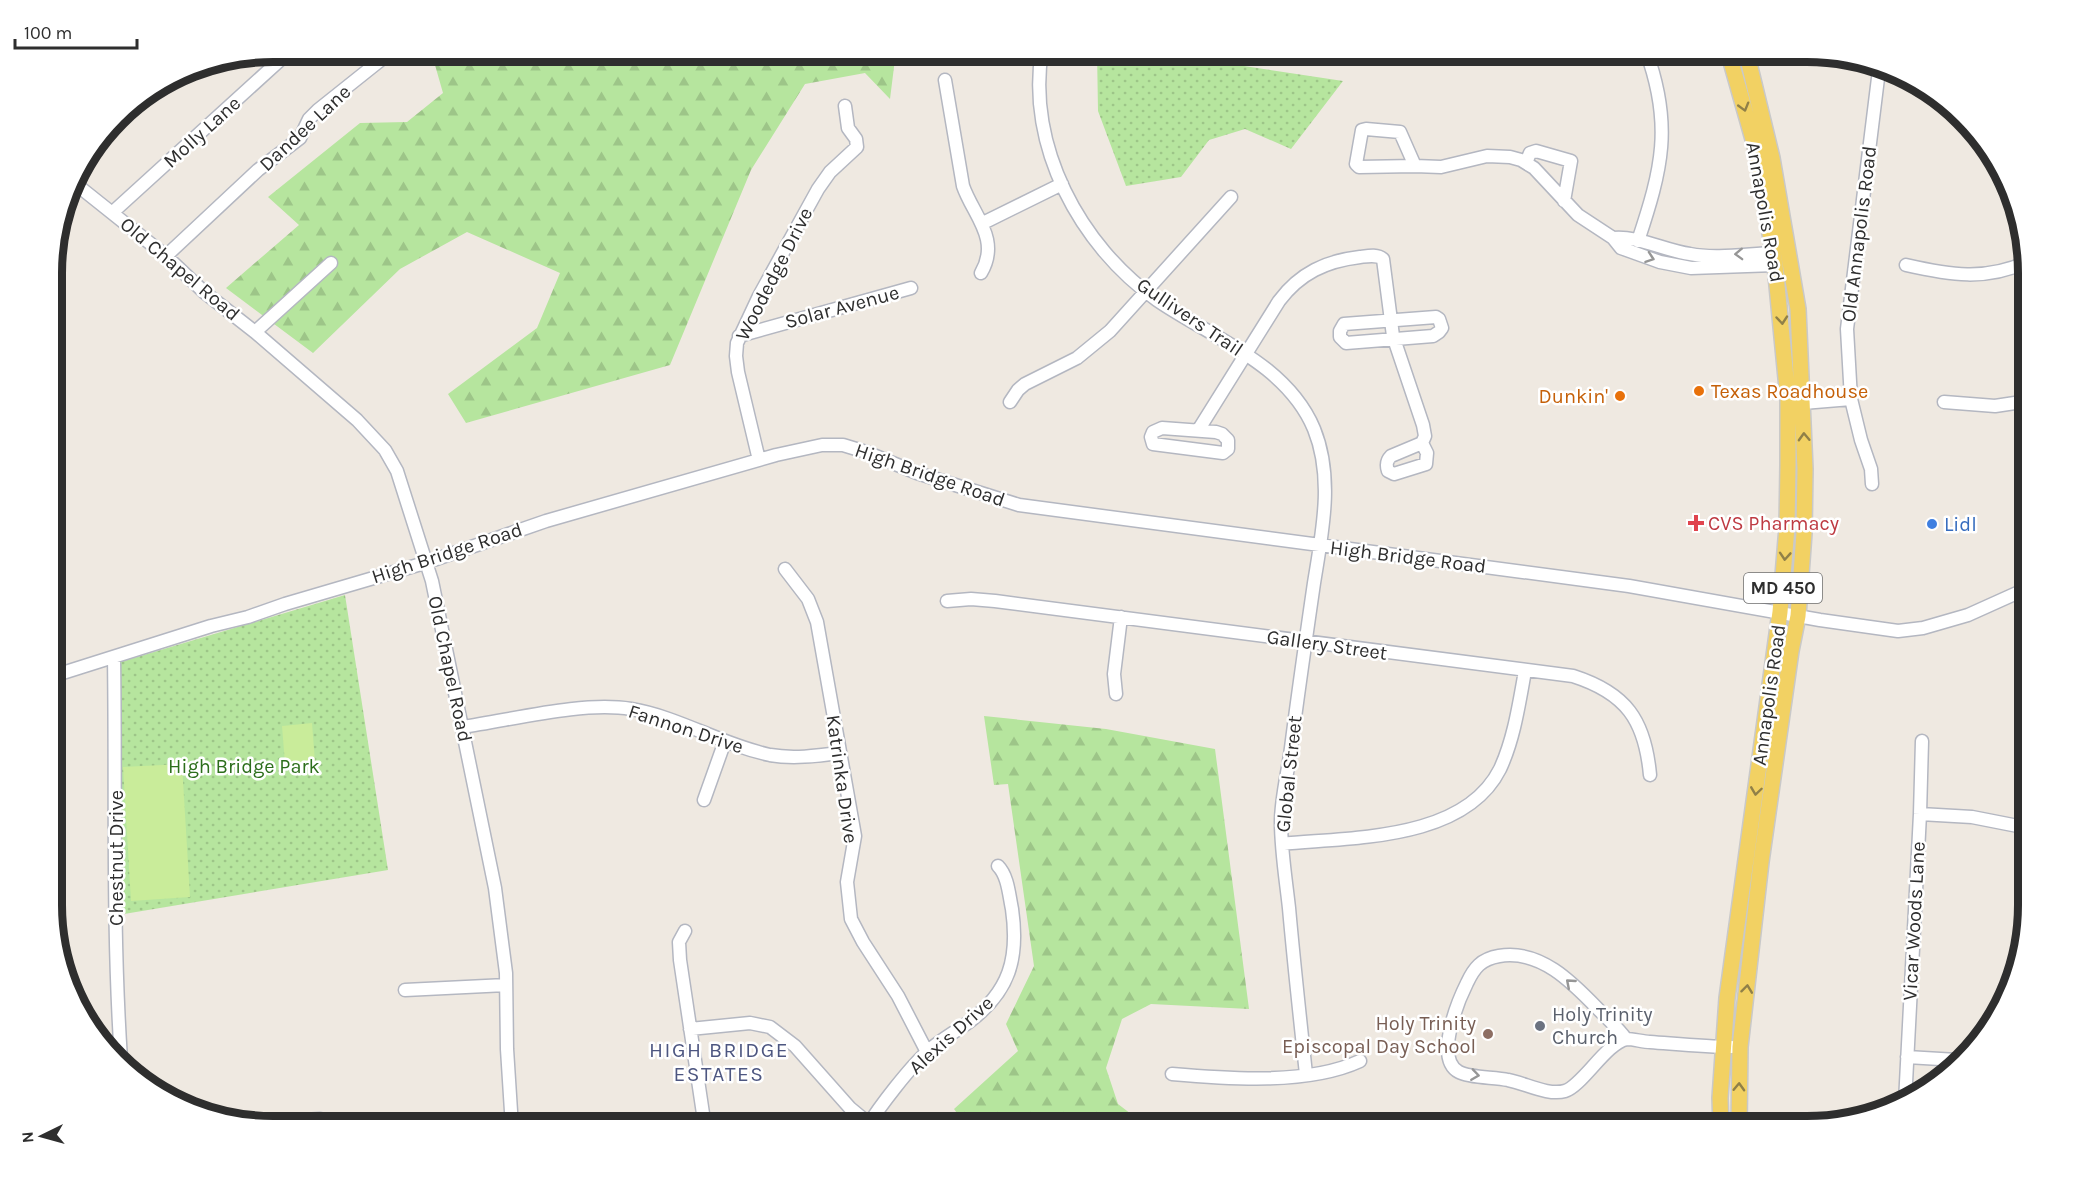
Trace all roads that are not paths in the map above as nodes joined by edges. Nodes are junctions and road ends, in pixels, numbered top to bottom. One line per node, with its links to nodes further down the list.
1 (278, 62): 16 (street, Molly Lane)
2 (378, 62): 20 (street, Dandee Lane)
3 (1041, 62): 12 (street, Gullivers Trail)
4 (1649, 62): 19 (street)
5 (1731, 62): 21 (main road, Annapolis Road / MD 450, one-way to 21)
6 (1749, 62): 36 (main road, Annapolis Road / MD 450)
7 (1878, 75): 33 (street, Old Annapolis Road)
8 (945, 80): 17 (street)
9 (845, 106): 30 (street, Woodedge Drive)
10 (1526, 163): 11 (street); 15 (street); 15 (street)
11 (1415, 166): 11 (street)
12 (1062, 184): 17 (street); 27 (street, Gullivers Trail)
13 (80, 187): 16 (street, Old Chapel Road)
14 (1231, 197): 27 (street)
15 (1564, 201): 18 (street)
16 (113, 212): 20 (street, Old Chapel Road)
17 (983, 223): 25 (street)
18 (1614, 238): 19 (street); 21 (street, one-way to 21)
19 (1638, 241): 21 (street, one-way to 19)
20 (166, 256): 29 (street, Old Chapel Road)
21 (1774, 259): 47 (main road, Annapolis Road / MD 450, one-way to 47)
22 (331, 263): 29 (street)
23 (1906, 265): 24 (street)
24 (2017, 266)
25 (981, 273)
26 (911, 288): 30 (street, Solar Avenue)
27 (1147, 292): 32 (street, Gullivers Trail); 34 (street)
28 (1390, 320): 31 (street); 31 (street); 31 (street); 32 (street)
29 (255, 332): 43 (street, Old Chapel Road)
30 (739, 336): 40 (street, Woodedge Drive)
31 (1394, 339): 39 (street)
32 (1245, 354): 38 (street); 42 (street, Gullivers Trail)
33 (1851, 399): 36 (street); 41 (street, Old Annapolis Road)
34 (1010, 402)
35 (1944, 402): 37 (street)
36 (1803, 403): 48 (main road, Annapolis Road / MD 450, one-way to 36)
37 (2017, 403)
38 (1199, 429): 38 (street)
39 (1422, 443)
40 (759, 460): 42 (street, High Bridge Road); 43 (street, High Bridge Road)
41 (1872, 484)
42 (1320, 545): 47 (street, High Bridge Road); 50 (street, Global Street)
43 (428, 562): 51 (street, High Bridge Road); 55 (street, Old Chapel Road)
44 (784, 569): 58 (street, Katrinka Drive)
45 (2018, 593): 48 (street, High Bridge Road)
46 (947, 601): 49 (street, Gallery Street)
47 (1780, 612): 48 (street, High Bridge Road); 70 (main road, Annapolis Road / MD 450, one-way to 70)
48 (1798, 616): 71 (main road, Annapolis Road / MD 450, one-way to 48)
49 (1121, 618): 50 (street, Gallery Street); 54 (street)
50 (1305, 642): 52 (street, Gallery Street); 63 (street, Global Street)
51 (114, 657): 53 (street, High Bridge Road); 72 (street, Chestnut Drive)
52 (1525, 671): 59 (street, Gallery Street); 63 (street)
53 (62, 673)
54 (1116, 693)
55 (462, 727): 56 (street, Fannon Drive); 66 (street, Old Chapel Road)
56 (724, 741): 58 (street, Fannon Drive); 60 (street)
57 (1922, 741): 61 (street, Vicar Woods Lane)
58 (839, 753): 73 (street, Katrinka Drive)
59 (1650, 775)
60 (704, 800)
61 (1920, 814): 62 (street); 74 (street, Vicar Woods Lane)
62 (2018, 826)
63 (1282, 844): 78 (street, Global Street)
64 (998, 866): 73 (street, Alexis Drive)
65 (685, 931): 68 (street)
66 (507, 985): 67 (street); 82 (street, Old Chapel Road)
67 (405, 990)
68 (690, 1029): 83 (street); 84 (street)
69 (1626, 1039): 69 (street, one-way to 69); 70 (street)
70 (1722, 1047): 71 (street); 80 (main road, Annapolis Road / MD 450)
71 (1740, 1047): 81 (main road, Annapolis Road / MD 450, one-way to 71)
72 (121, 1052)
73 (927, 1052): 85 (street, Alexis Drive)
74 (1907, 1057): 75 (street); 79 (street, Vicar Woods Lane)
75 (1951, 1060)
76 (1360, 1061): 78 (street)
77 (1173, 1074): 78 (street)
78 (1306, 1074)
79 (1905, 1092)
80 (1720, 1116)
81 (1739, 1116)
82 (511, 1117)
83 (703, 1117)
84 (859, 1117)
85 (876, 1117)

